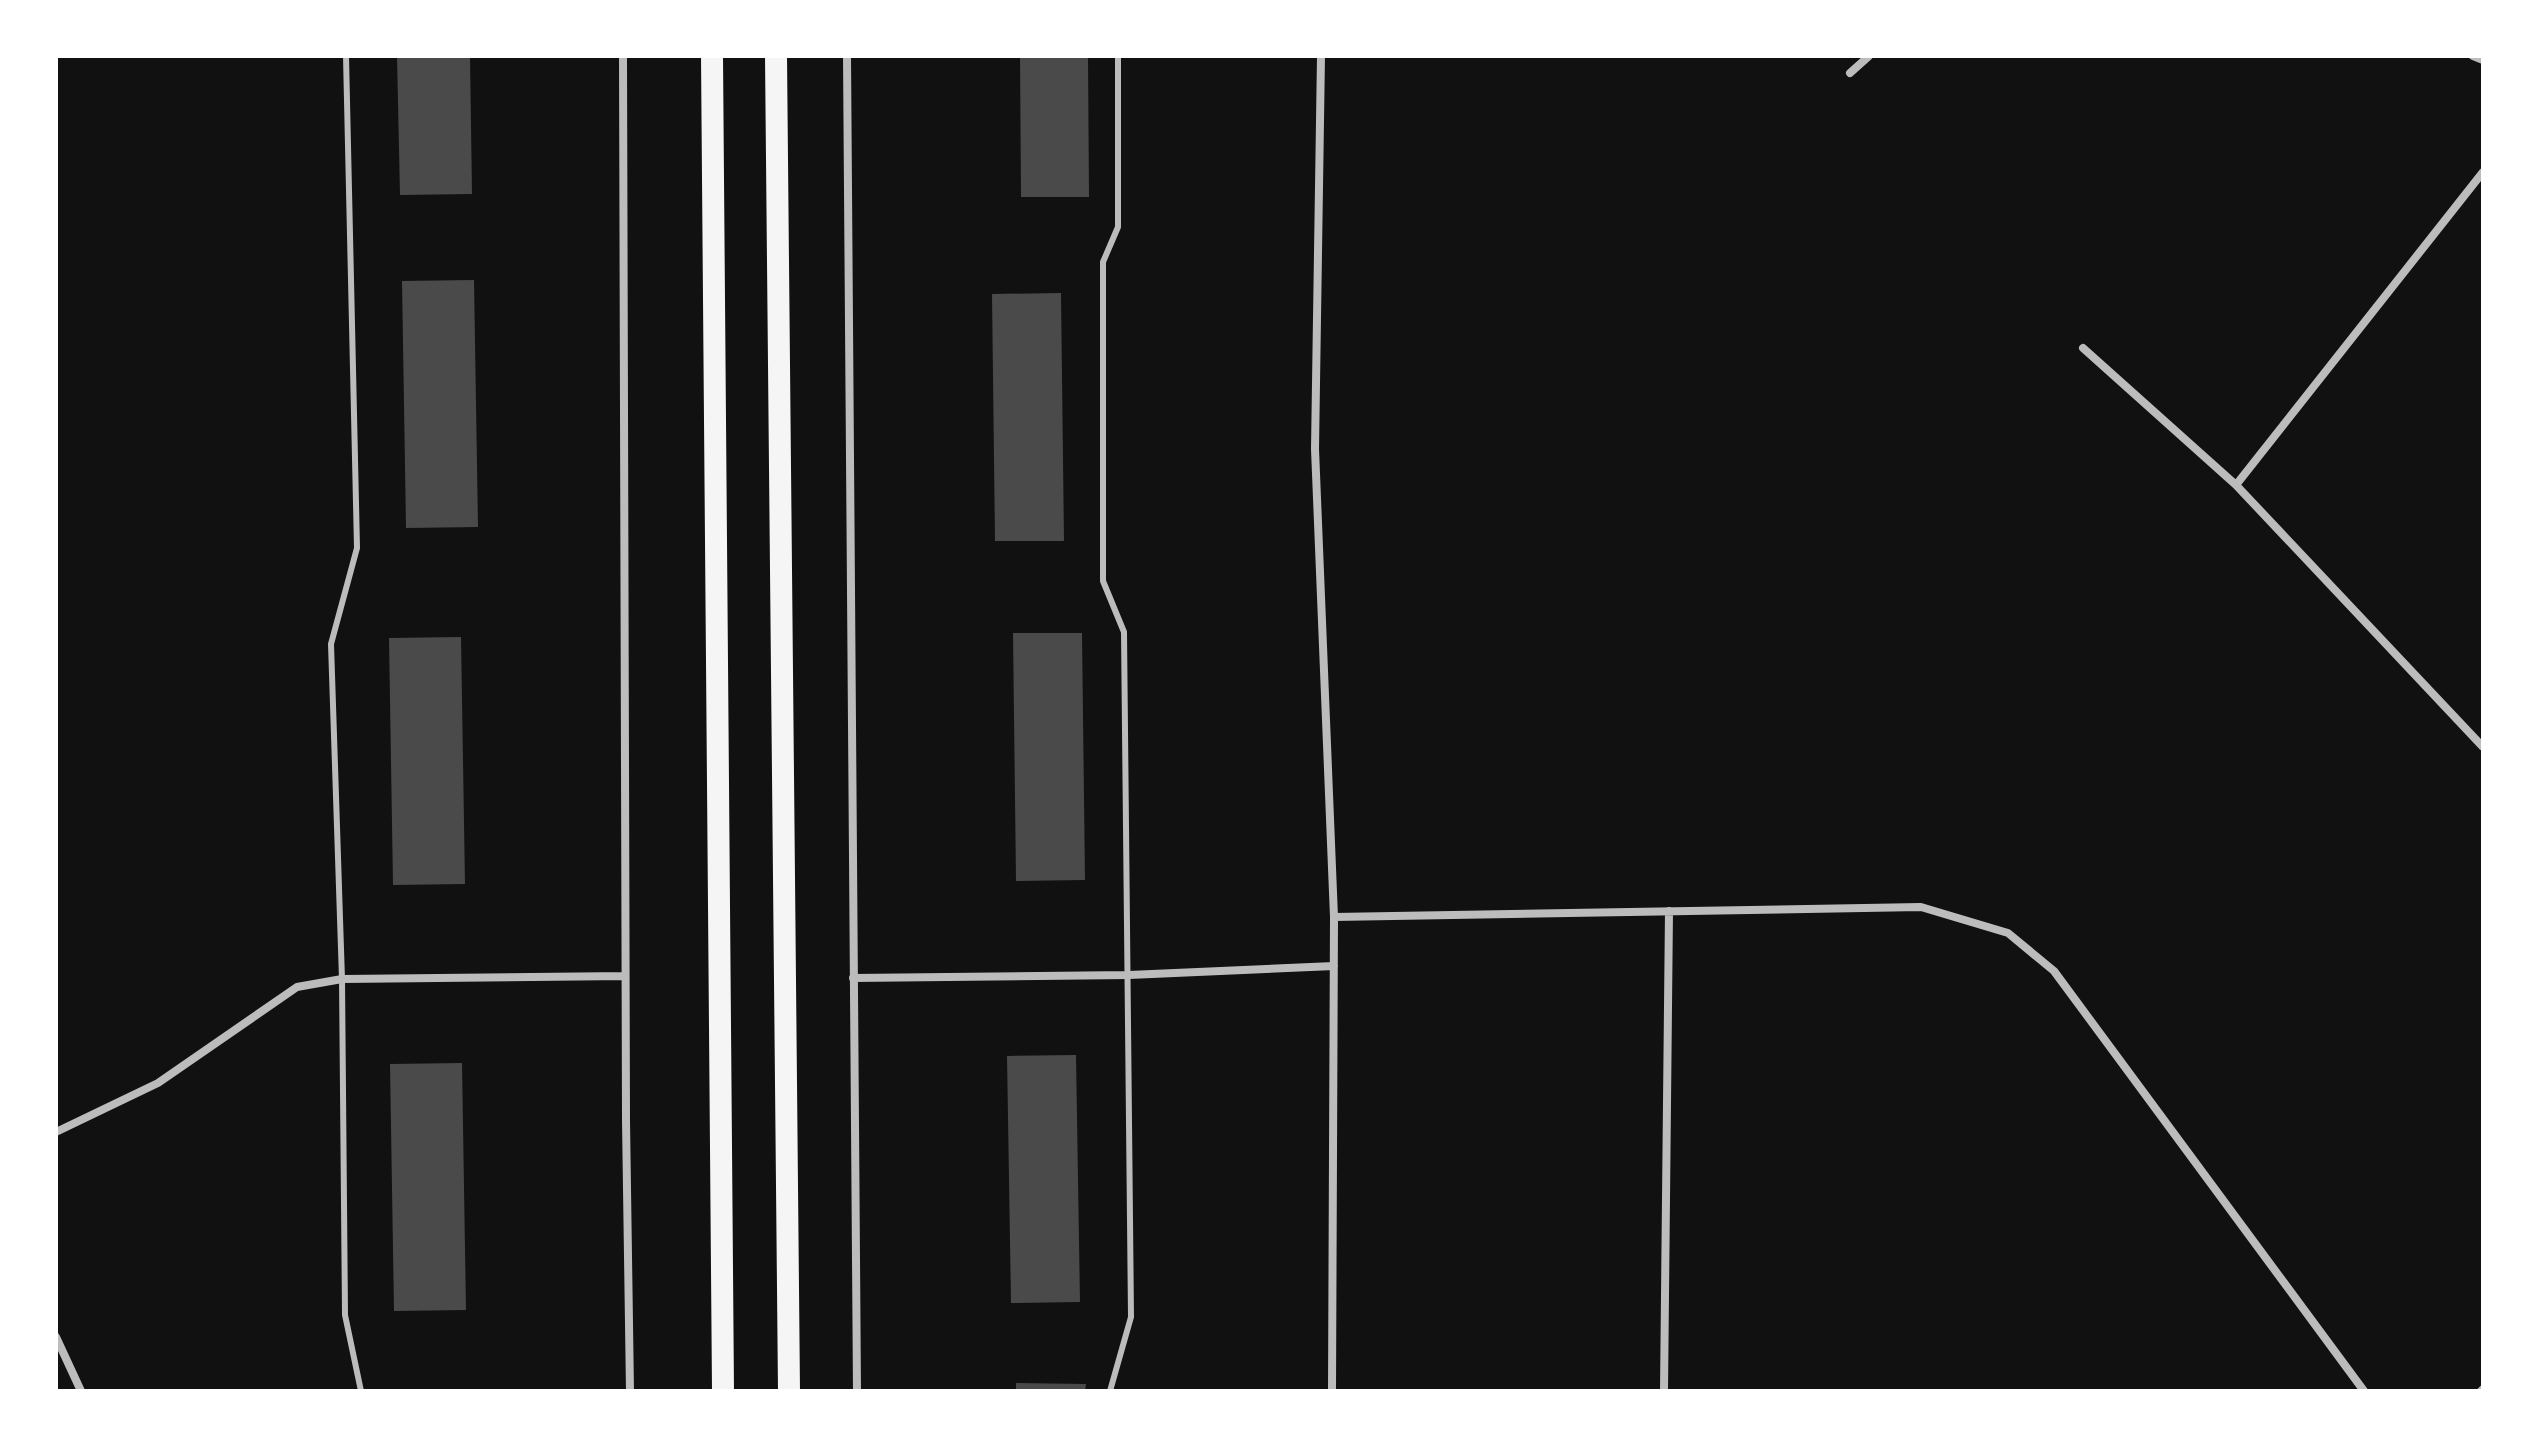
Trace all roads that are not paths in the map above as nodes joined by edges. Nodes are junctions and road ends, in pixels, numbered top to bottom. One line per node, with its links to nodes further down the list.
1 (346, 56): 22 (lane)
2 (623, 56): 20 (street)
3 (712, 56): 28 (highway)
4 (776, 56): 29 (highway)
5 (847, 56): 21 (street)
6 (1118, 56): 19 (lane)
7 (1321, 56): 17 (street)
8 (1869, 56): 11 (street)
9 (2473, 56): 10 (street)
10 (2483, 61)
11 (1850, 73)
12 (2483, 172): 14 (street)
13 (2083, 348): 14 (street)
14 (2236, 485): 15 (street)
15 (2483, 747)
16 (1669, 911): 17 (street); 33 (street); 34 (street)
17 (1334, 917): 18 (street)
18 (1334, 966): 19 (street); 32 (street)
19 (1129, 975): 21 (street); 31 (lane)
20 (625, 976): 22 (street); 27 (street)
21 (853, 978): 30 (street)
22 (342, 979): 23 (street); 26 (lane)
23 (56, 1132)
24 (56, 1337): 25 (street)
25 (81, 1391)
26 (361, 1391)
27 (630, 1391)
28 (723, 1391)
29 (789, 1391)
30 (857, 1391)
31 (1110, 1391)
32 (1332, 1391)
33 (1664, 1391)
34 (2364, 1391)

